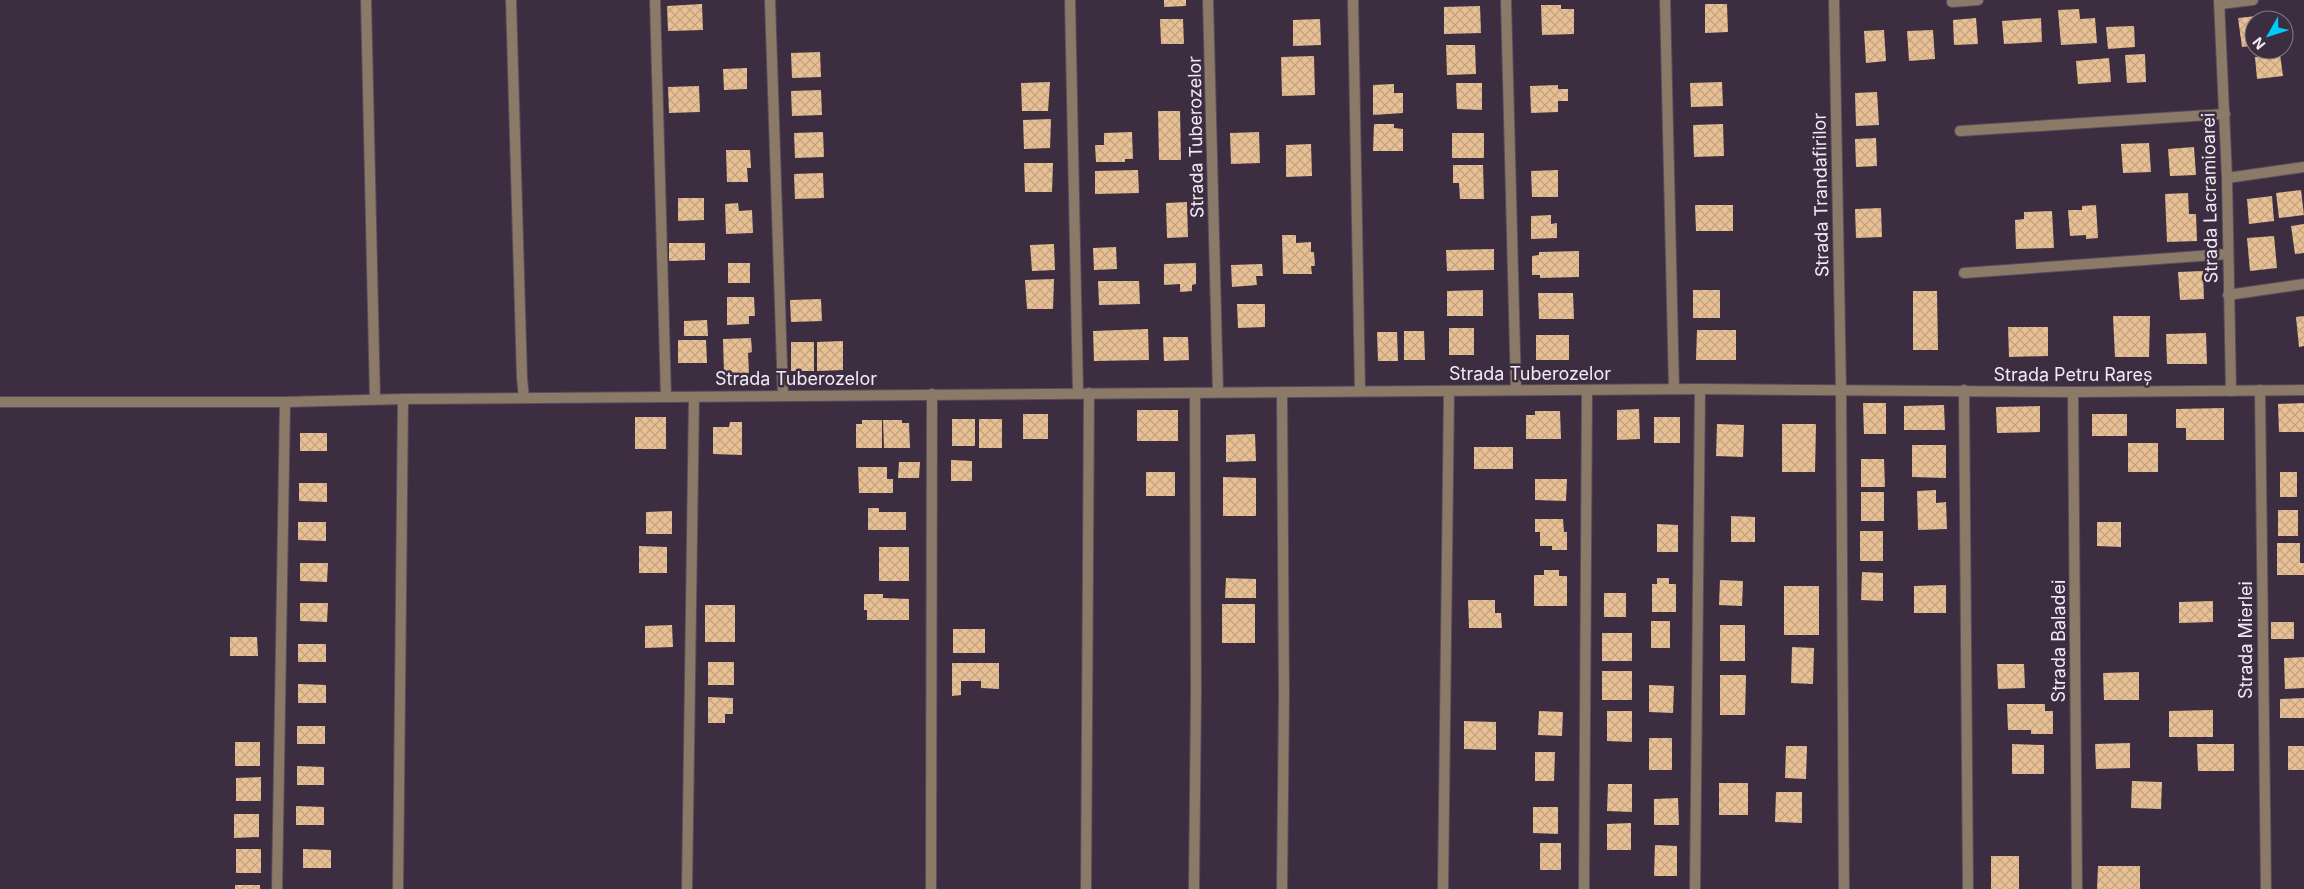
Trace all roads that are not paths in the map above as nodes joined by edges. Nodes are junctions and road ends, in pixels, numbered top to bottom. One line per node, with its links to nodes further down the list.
1 (366, 0): 44 (street)
2 (510, 0): 43 (street)
3 (655, 0): 42 (street)
4 (770, 0): 41 (street)
5 (1070, 0): 37 (street)
6 (1208, 0): 34 (street, Strada Tuberozelor)
7 (1353, 0): 31 (street)
8 (1506, 0): 26 (street)
9 (1665, 0): 23 (street)
10 (1834, 0): 27 (street, Strada Trandafirilor)
11 (1978, 0): 13 (street)
12 (2253, 0): 14 (street, Strada Lacramioarei)
13 (1952, 2)
14 (2219, 2): 15 (street, Strada Lacramioarei)
15 (2225, 114): 16 (street); 18 (street, Strada Lacramioarei)
16 (1960, 131)
17 (2304, 167): 18 (street)
18 (2227, 178): 19 (street, Strada Lacramioarei)
19 (2228, 254): 20 (street); 22 (street, Strada Lacramioarei)
20 (1964, 273)
21 (2304, 284): 22 (street)
22 (2228, 295): 33 (street, Strada Lacramioarei)
23 (1674, 389): 24 (street, Strada Tuberozelor); 32 (street, Strada Tuberozelor)
24 (1700, 389): 27 (street, Strada Tuberozelor); 57 (street)
25 (1449, 390): 26 (street, Strada Tuberozelor); 31 (street, Strada Tuberozelor); 55 (street)
26 (1516, 390): 32 (street, Strada Tuberozelor)
27 (1841, 390): 28 (street, Strada Petru Rareș); 58 (street, Strada Trandafirilor)
28 (1964, 390): 36 (street, Strada Petru Rareș); 59 (street)
29 (2260, 390): 30 (street, Strada Petru Rareș); 33 (street, Strada Petru Rareș); 61 (street, Strada Mierlei)
30 (2304, 390)
31 (1360, 391): 35 (street, Strada Tuberozelor)
32 (1587, 391): 56 (street)
33 (2230, 391): 36 (street, Strada Petru Rareș)
34 (1218, 392): 35 (street, Strada Tuberozelor); 38 (street, Strada Tuberozelor)
35 (1282, 392): 54 (street)
36 (2073, 392): 60 (street, Strada Baladei)
37 (1084, 393): 38 (street, Strada Tuberozelor); 39 (street, Strada Tuberozelor); 52 (street)
38 (1196, 393): 53 (street)
39 (932, 394): 41 (street, Strada Tuberozelor); 51 (street)
40 (694, 396): 41 (street, Strada Tuberozelor); 42 (street, Strada Tuberozelor); 50 (street)
41 (784, 396)
42 (666, 397): 43 (street, Strada Tuberozelor)
43 (524, 398): 45 (street, Strada Tuberozelor)
44 (375, 399): 45 (street, Strada Tuberozelor); 47 (street, Strada Tuberozelor)
45 (403, 399): 49 (street)
46 (0, 402): 47 (street, Strada Tuberozelor)
47 (284, 402): 48 (street)
48 (277, 889)
49 (398, 889)
50 (687, 889)
51 (931, 889)
52 (1086, 889)
53 (1194, 889)
54 (1282, 889)
55 (1443, 889)
56 (1584, 889)
57 (1696, 889)
58 (1844, 889)
59 (1968, 889)
60 (2077, 889)
61 (2266, 889)

